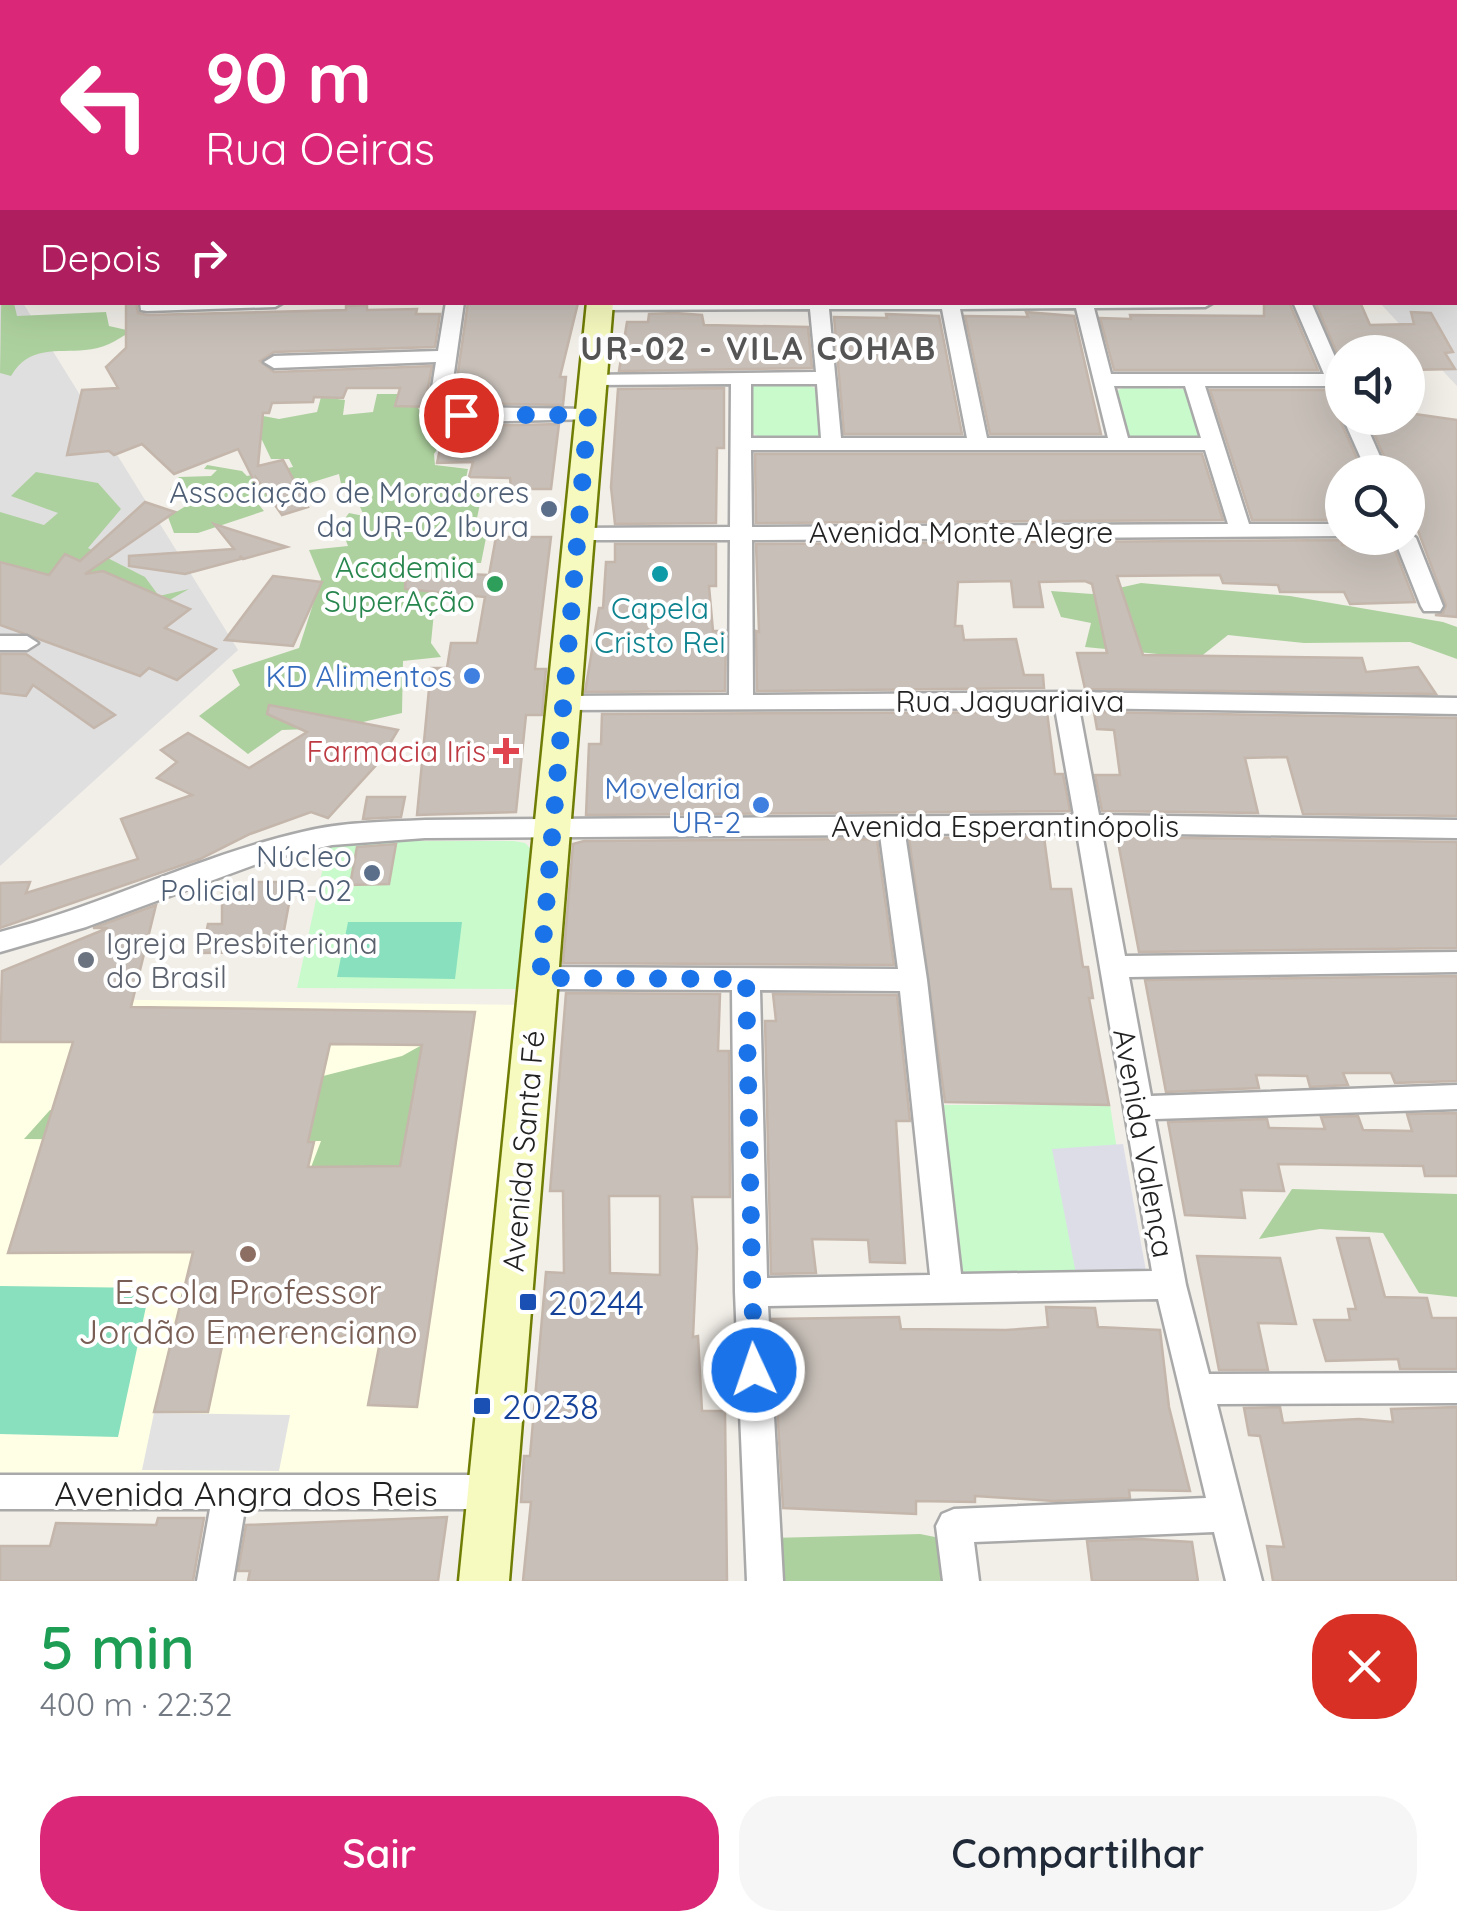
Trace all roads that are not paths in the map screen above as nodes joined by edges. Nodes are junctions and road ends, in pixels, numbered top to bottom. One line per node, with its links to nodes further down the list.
1 (179, 305): 8 (street)
2 (455, 305): 10 (street)
3 (600, 305): 17 (main road, Avenida Santa Fé)
4 (819, 305): 12 (street)
5 (950, 305): 22 (street)
6 (1084, 305): 14 (street)
7 (1303, 305): 9 (street)
8 (147, 306)
9 (1325, 355)
10 (449, 356): 11 (street); 17 (street)
11 (274, 362)
12 (828, 378): 13 (street); 19 (street)
13 (740, 380): 17 (street); 18 (street)
14 (1106, 380): 15 (street); 20 (street)
15 (1193, 380): 16 (street); 21 (street)
16 (1325, 386)
17 (591, 397): 26 (main road, Avenida Santa Fé)
18 (743, 444): 19 (street); 24 (street)
19 (832, 444): 22 (street)
20 (1119, 444): 21 (street); 22 (street)
21 (1212, 444): 25 (street)
22 (978, 445)
23 (1325, 530): 25 (street, Avenida Monte Alegre)
24 (742, 532): 25 (street, Avenida Monte Alegre); 26 (street, Avenida Monte Alegre); 32 (street)
25 (1241, 532)
26 (579, 534): 33 (main road, Avenida Santa Fé)
27 (1412, 555): 28 (street)
28 (1432, 606)
29 (27, 643): 30 (street)
30 (0, 644)
31 (1066, 700): 32 (street, Rua Jaguariaiva); 34 (street, Rua Jaguariaiva); 35 (street, Avenida Valença)
32 (741, 703): 33 (street, Rua Jaguariaiva)
33 (562, 704): 37 (main road, Avenida Santa Fé)
34 (1457, 706)
35 (1090, 824): 36 (street, Avenida Esperantinópolis); 38 (street, Avenida Esperantinópolis); 41 (street, Avenida Valença)
36 (891, 825): 37 (street, Avenida Esperantinópolis); 44 (street)
37 (553, 828): 39 (street, Avenida Esperantinópolis); 42 (main road, Avenida Santa Fé)
38 (1457, 829)
39 (0, 942)
40 (1457, 962): 41 (street)
41 (1112, 967): 46 (street, Avenida Valença)
42 (540, 978): 43 (street); 53 (main road, Avenida Santa Fé)
43 (746, 979): 44 (street); 49 (street)
44 (913, 980): 48 (street)
45 (1457, 1096): 46 (street)
46 (1137, 1108): 47 (street, Avenida Valença)
47 (1170, 1284): 48 (street); 51 (street, Avenida Valença)
48 (947, 1289): 49 (street)
49 (750, 1292): 58 (street)
50 (1457, 1388): 51 (street)
51 (1198, 1389): 55 (street, Avenida Valença)
52 (0, 1492): 54 (street, Avenida Angra dos Reis)
53 (492, 1492): 54 (street, Avenida Angra dos Reis); 57 (main road, Avenida Santa Fé)
54 (230, 1494): 56 (street)
55 (1226, 1514): 59 (street); 60 (street, Avenida Valença)
56 (214, 1581)
57 (484, 1581)
58 (765, 1581)
59 (960, 1581)
60 (1244, 1581)

